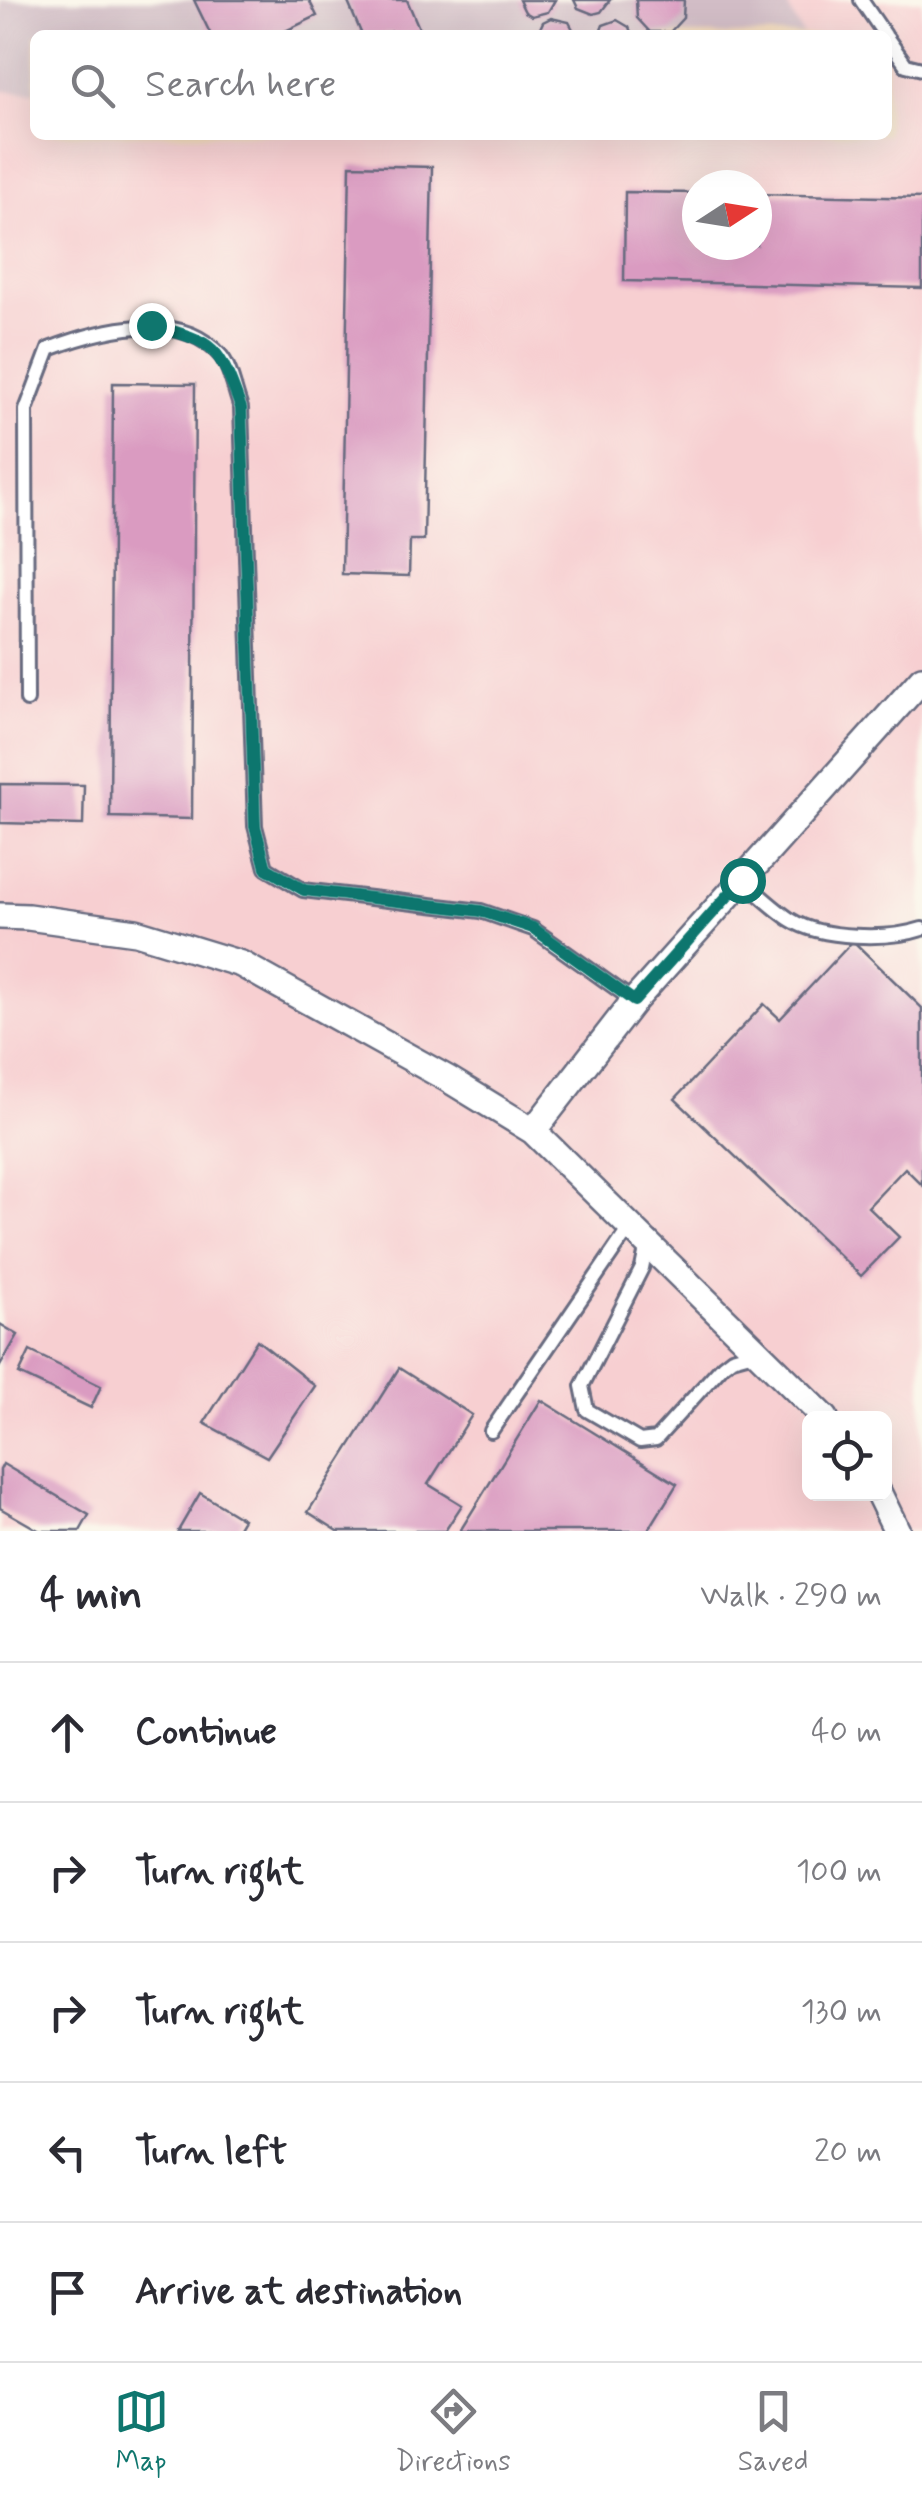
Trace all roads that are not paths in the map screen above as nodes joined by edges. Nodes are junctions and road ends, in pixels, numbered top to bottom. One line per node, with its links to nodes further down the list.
1 (861, 0): 2 (lane)
2 (881, 30)
3 (892, 45): 4 (lane)
4 (922, 70)
5 (922, 679): 7 (street)
6 (26, 700): 10 (lane)
7 (742, 880): 9 (lane); 10 (street)
8 (0, 916): 11 (street)
9 (922, 930)
10 (634, 1001): 11 (street)
11 (533, 1132): 12 (street)
12 (639, 1235): 13 (street); 13 (lane); 15 (lane)
13 (757, 1352): 14 (street)
14 (818, 1411)
15 (491, 1430)
16 (882, 1501): 17 (street)
17 (897, 1531)

